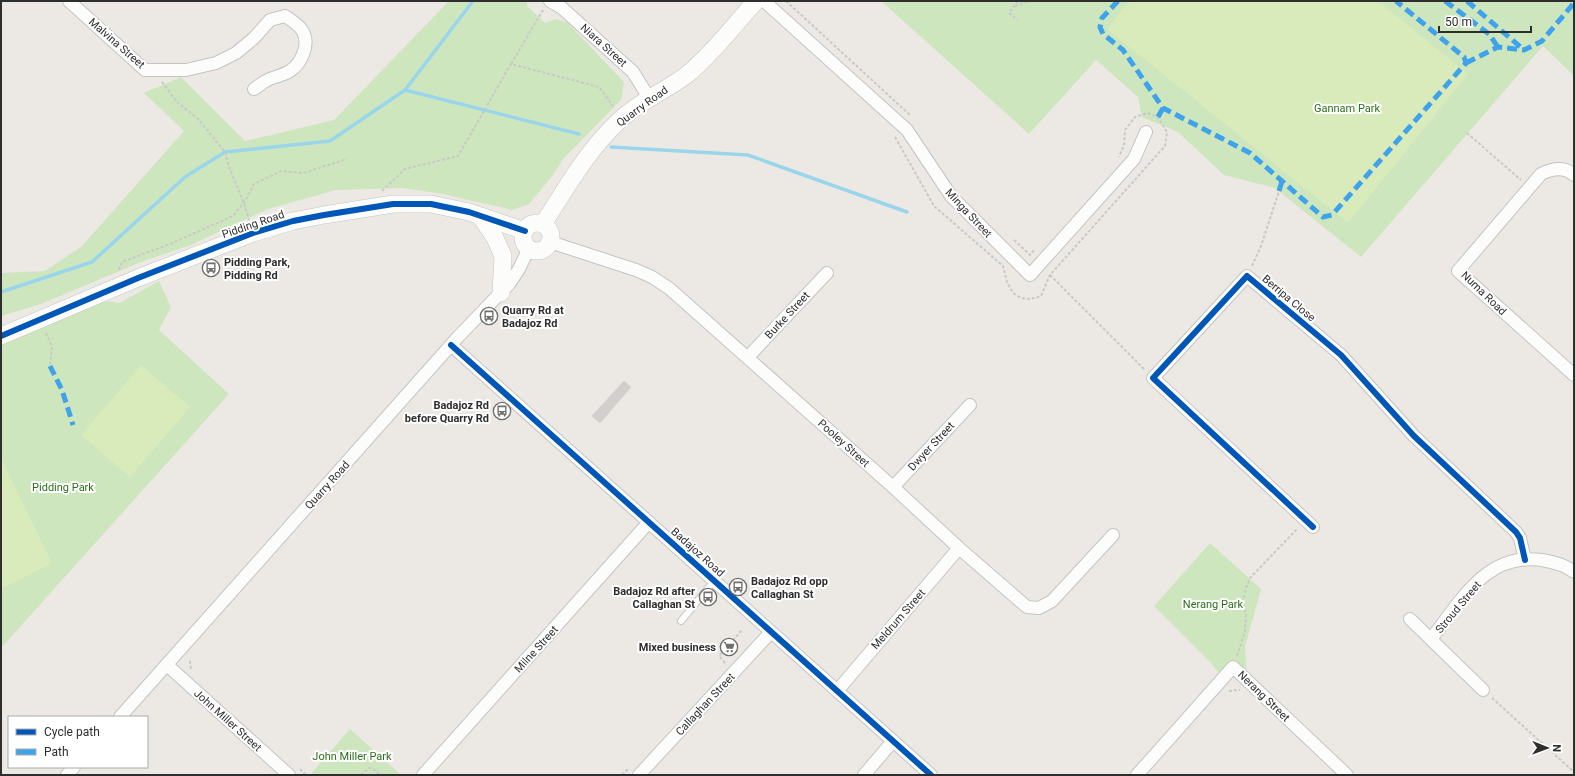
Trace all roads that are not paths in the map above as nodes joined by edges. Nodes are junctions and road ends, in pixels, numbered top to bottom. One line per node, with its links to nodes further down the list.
1 (69, 1): 5 (street, Malvina Street)
2 (756, 1): 6 (street, Quarry Road)
3 (764, 1): 7 (street, Minga Street)
4 (547, 4): 6 (street, Niara Street)
5 (254, 89)
6 (649, 98): 10 (street, Quarry Road)
7 (1146, 132)
8 (1574, 175): 19 (street, Numa Road)
9 (481, 217): 11 (street, Pidding Road); 15 (street); 16 (street, Pidding Road)
10 (543, 224): 11 (street); 12 (street)
11 (524, 231): 13 (street)
12 (550, 242): 13 (street); 18 (street, Pooley Street)
13 (529, 248): 15 (street, Quarry Road)
14 (827, 273): 18 (street, Burke Street)
15 (501, 293): 17 (street, Quarry Road)
16 (1, 336)
17 (451, 345): 22 (street, Badajoz Road); 33 (street, Quarry Road)
18 (748, 357): 21 (street, Pooley Street)
19 (1574, 375)
20 (970, 405): 21 (street, Dwyer Street)
21 (893, 487): 25 (street, Pooley Street)
22 (649, 522): 28 (street, Badajoz Road); 39 (street, Milne Street)
23 (1310, 523): 26 (street, Berripa Close)
24 (1113, 535): 25 (street, Pooley Street)
25 (959, 548): 35 (street, Meldrum Street)
26 (1525, 560): 27 (street, Stroud Street); 32 (street, Stroud Street)
27 (1574, 572)
28 (714, 580): 30 (lane); 31 (street, Badajoz Road)
29 (1410, 619): 32 (street, Stroud Street)
30 (681, 621)
31 (771, 632): 35 (street, Badajoz Road); 40 (street, Callaghan Street)
32 (1431, 639): 34 (street, Stroud Street)
33 (167, 665): 36 (street, Quarry Road); 38 (street, John Miller Street)
34 (1483, 690)
35 (837, 691): 37 (street, Badajoz Road)
36 (121, 716)
37 (893, 741): 41 (street); 42 (street, Badajoz Road)
38 (289, 775)
39 (423, 775)
40 (638, 775)
41 (864, 775)
42 (931, 775)
43 (1137, 775): 44 (street, Nerang Street)
44 (1348, 775)

